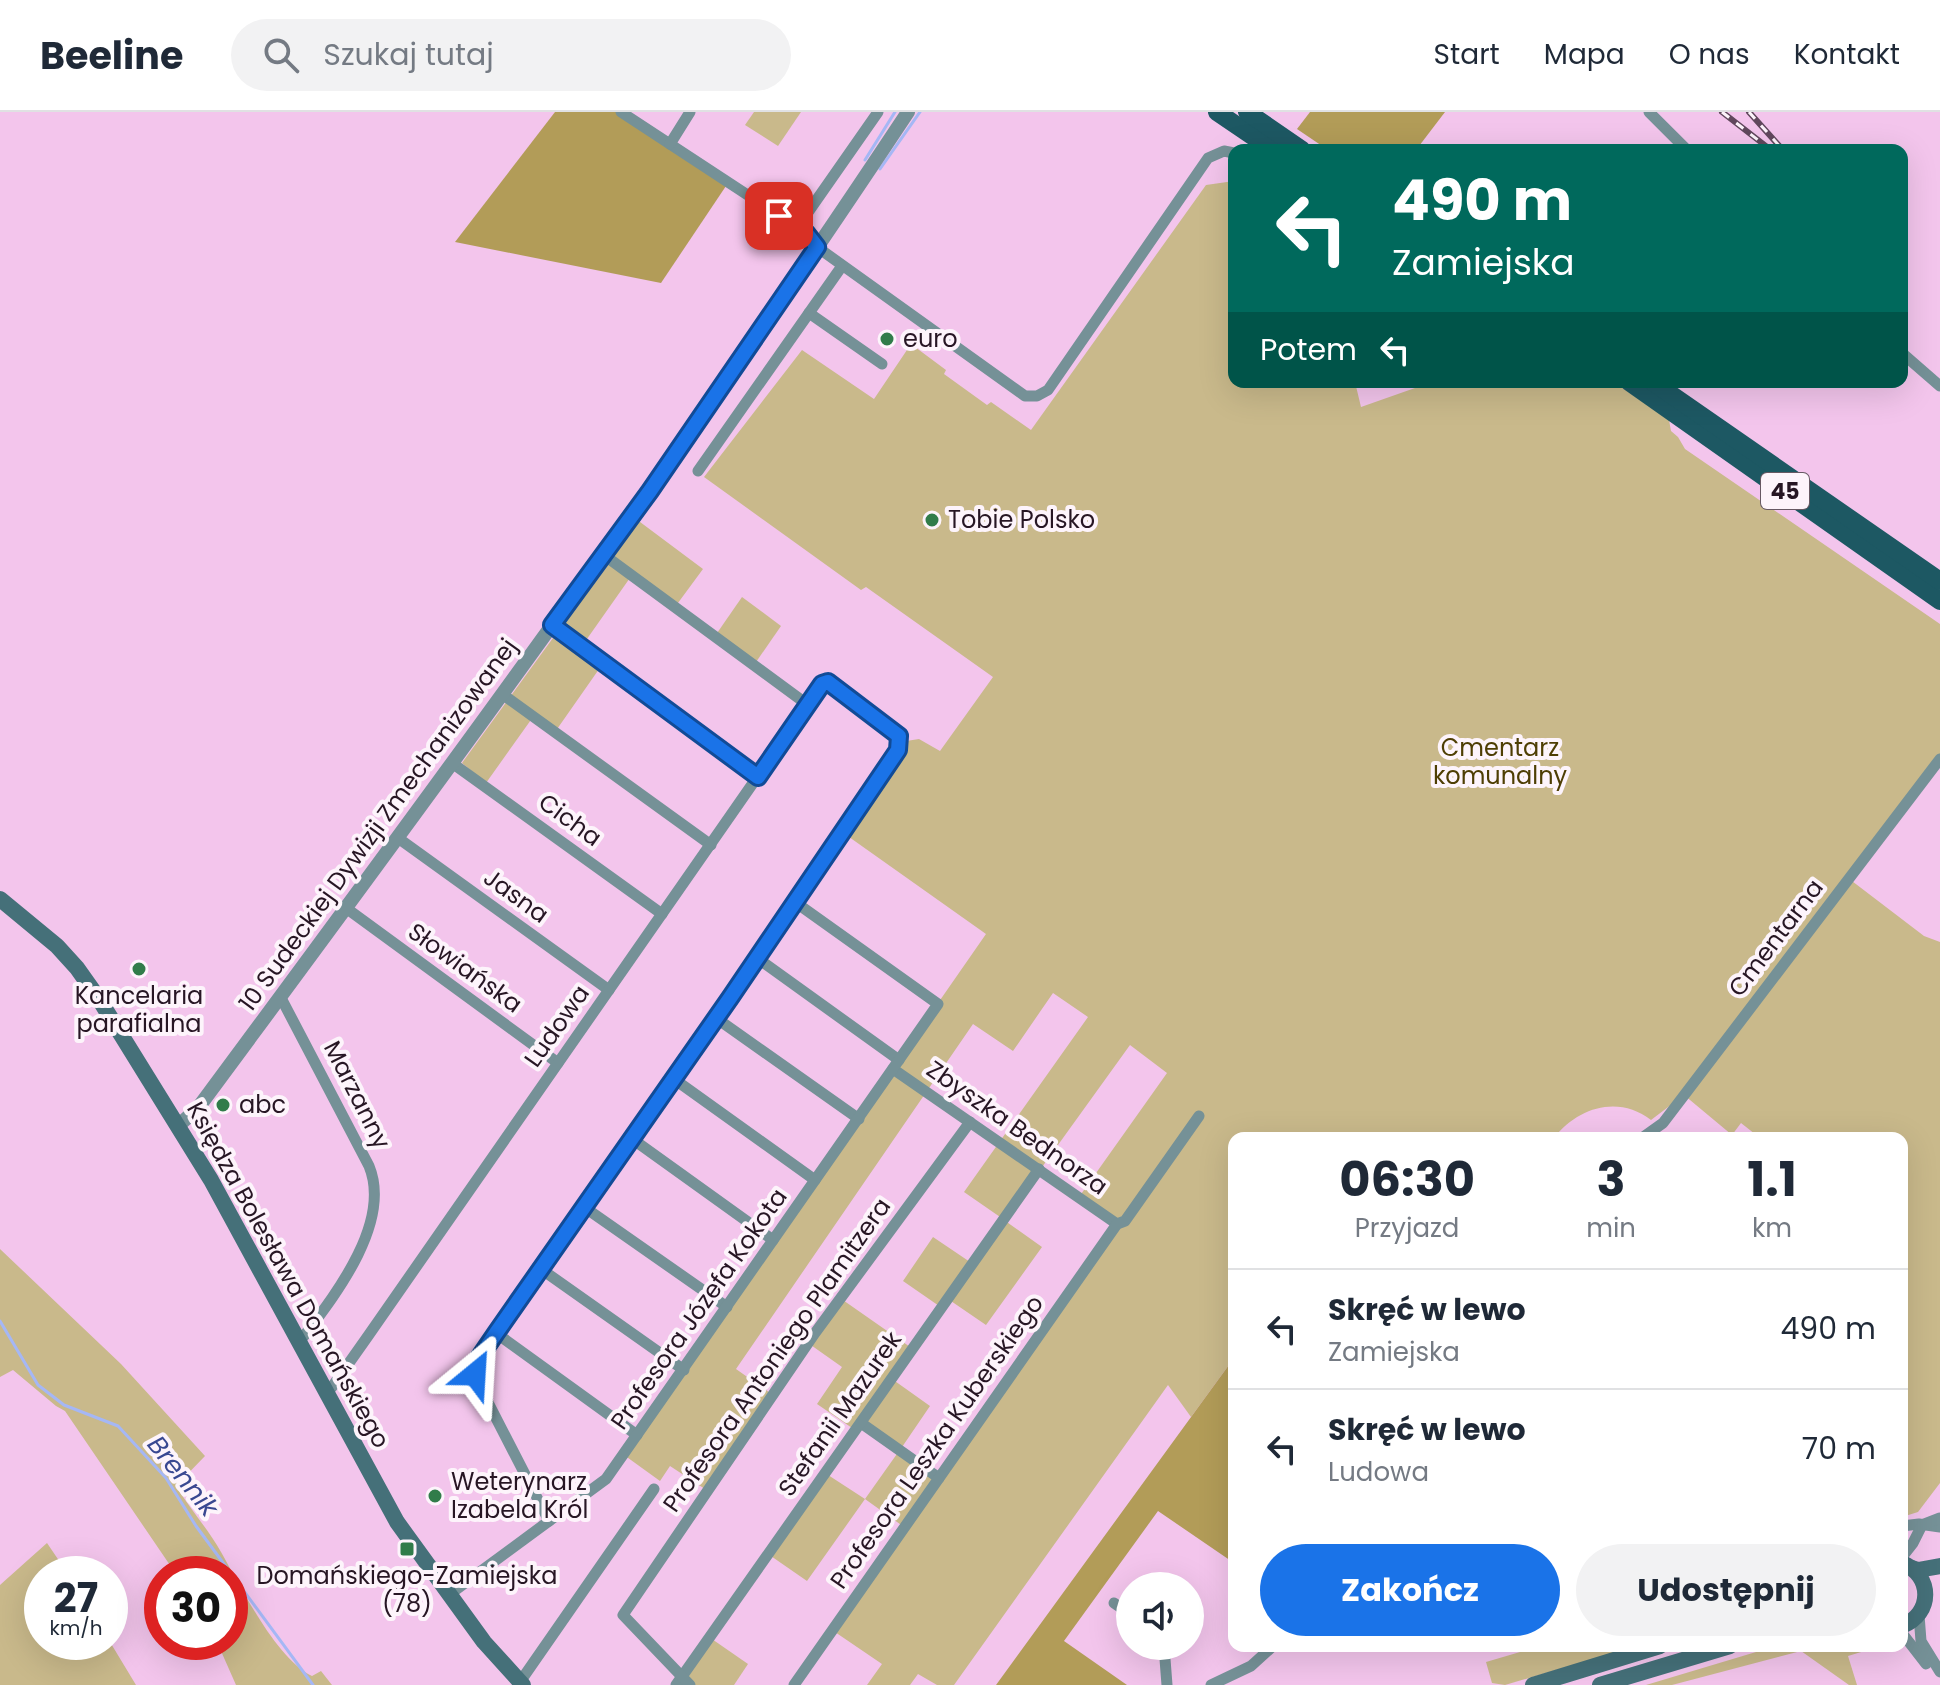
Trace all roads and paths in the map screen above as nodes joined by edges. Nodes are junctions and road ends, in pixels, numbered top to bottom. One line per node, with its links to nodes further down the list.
1 (621, 112): 8 (street)
2 (690, 112): 8 (street)
3 (878, 112): 13 (street)
4 (908, 112): 14 (street, 10 Sudeckiej Dywizji Zmechanizowanej)
5 (1217, 112): 9 (main road)
6 (1247, 112): 10 (main road)
7 (1649, 112): 11 (street)
8 (670, 144): 13 (street)
9 (1264, 144)
10 (1293, 144)
11 (1681, 144)
12 (1228, 152): 15 (street)
13 (797, 228): 14 (street)
14 (817, 247): 15 (street); 23 (street, 10 Sudeckiej Dywizji Zmechanizowanej)
15 (842, 266): 16 (street)
16 (809, 313): 18 (street); 22 (street)
17 (1908, 358): 19 (street)
18 (882, 364)
19 (1940, 386)
20 (1638, 388): 25 (main road, 45)
21 (1662, 388): 24 (main road, 45)
22 (698, 471)
23 (604, 555): 26 (street, 10 Sudeckiej Dywizji Zmechanizowanej); 28 (street)
24 (1940, 581)
25 (1940, 601)
26 (552, 625): 27 (street, 10 Sudeckiej Dywizji Zmechanizowanej); 31 (street)
27 (502, 694): 30 (street, 10 Sudeckiej Dywizji Zmechanizowanej); 33 (street)
28 (808, 705): 31 (street, Ludowa); 35 (street, Ludowa)
29 (1940, 759): 49 (street, Cmentarna)
30 (452, 763): 32 (street, 10 Sudeckiej Dywizji Zmechanizowanej); 37 (street, Cicha)
31 (758, 777): 33 (street, Ludowa)
32 (398, 838): 36 (street, 10 Sudeckiej Dywizji Zmechanizowanej); 39 (street, Jasna)
33 (711, 845): 37 (street, Ludowa)
34 (0, 899): 48 (main road, Księdza Bolesława Domańskiego)
35 (795, 902): 38 (street); 43 (street, Profesora Józefa Kokota)
36 (346, 908): 40 (street, 10 Sudeckiej Dywizji Zmechanizowanej); 42 (street, Słowiańska)
37 (662, 914): 39 (street, Ludowa)
38 (757, 958): 41 (street); 43 (street, Zbyszka Bednorza)
39 (609, 990): 42 (street, Ludowa)
40 (280, 996): 48 (street, 10 Sudeckiej Dywizji Zmechanizowanej); 59 (street, Marzanny)
41 (716, 1018): 44 (street); 46 (street)
42 (558, 1063): 61 (street, Ludowa)
43 (896, 1064): 46 (street, Profesora Józefa Kokota); 47 (street, Zbyszka Bednorza)
44 (674, 1079): 50 (street); 52 (street)
45 (1199, 1116): 54 (street, Profesora Leszka Kuberskiego)
46 (859, 1119): 52 (street, Profesora Józefa Kokota)
47 (970, 1122): 51 (street, Zbyszka Bednorza); 85 (street, Profesora Antoniego Plamitzera)
48 (179, 1125): 59 (main road, Księdza Bolesława Domańskiego)
49 (1650, 1132)
50 (631, 1138): 53 (street); 55 (street)
51 (1039, 1169): 54 (street, Zbyszka Bednorza); 62 (street, Stefanii Mazurek)
52 (815, 1180): 55 (street, Profesora Józefa Kokota)
53 (584, 1207): 56 (street); 57 (street)
54 (1117, 1224): 64 (street, Profesora Leszka Kuberskiego)
55 (773, 1240): 57 (street, Profesora Józefa Kokota)
56 (541, 1269): 58 (street); 60 (street)
57 (727, 1307): 60 (street, Profesora Józefa Kokota)
58 (496, 1333): 63 (street); 67 (street)
59 (298, 1341): 61 (main road, Księdza Bolesława Domańskiego)
60 (684, 1370): 63 (street, Profesora Józefa Kokota)
61 (325, 1391): 76 (main road, Księdza Bolesława Domańskiego)
62 (861, 1423): 64 (street); 85 (street, Stefanii Mazurek)
63 (637, 1435): 67 (street, Profesora Józefa Kokota)
64 (939, 1478): 87 (street, Profesora Leszka Kuberskiego)
65 (654, 1489): 86 (street)
66 (1940, 1518): 68 (street)
67 (549, 1521): 76 (street, Profesora Józefa Kokota)
68 (1922, 1525): 69 (street); 70 (street); 71 (street)
69 (1908, 1526)
70 (1940, 1527)
71 (1908, 1555)
72 (1908, 1564): 74 (main road)
73 (1908, 1565): 75 (main road)
74 (1940, 1566)
75 (1933, 1590): 77 (main road)
76 (450, 1594): 86 (main road, Księdza Bolesława Domańskiego)
77 (1919, 1615): 78 (main road); 84 (street)
78 (1908, 1622)
79 (1908, 1641): 84 (street)
80 (1266, 1652): 89 (street)
81 (1640, 1652): 90 (main road)
82 (1710, 1652): 91 (main road)
83 (1165, 1660): 88 (street)
84 (1940, 1673)
85 (683, 1682)
86 (521, 1683)
87 (794, 1685)
88 (1167, 1685)
89 (1211, 1685)
90 (1533, 1685)
91 (1600, 1685)

